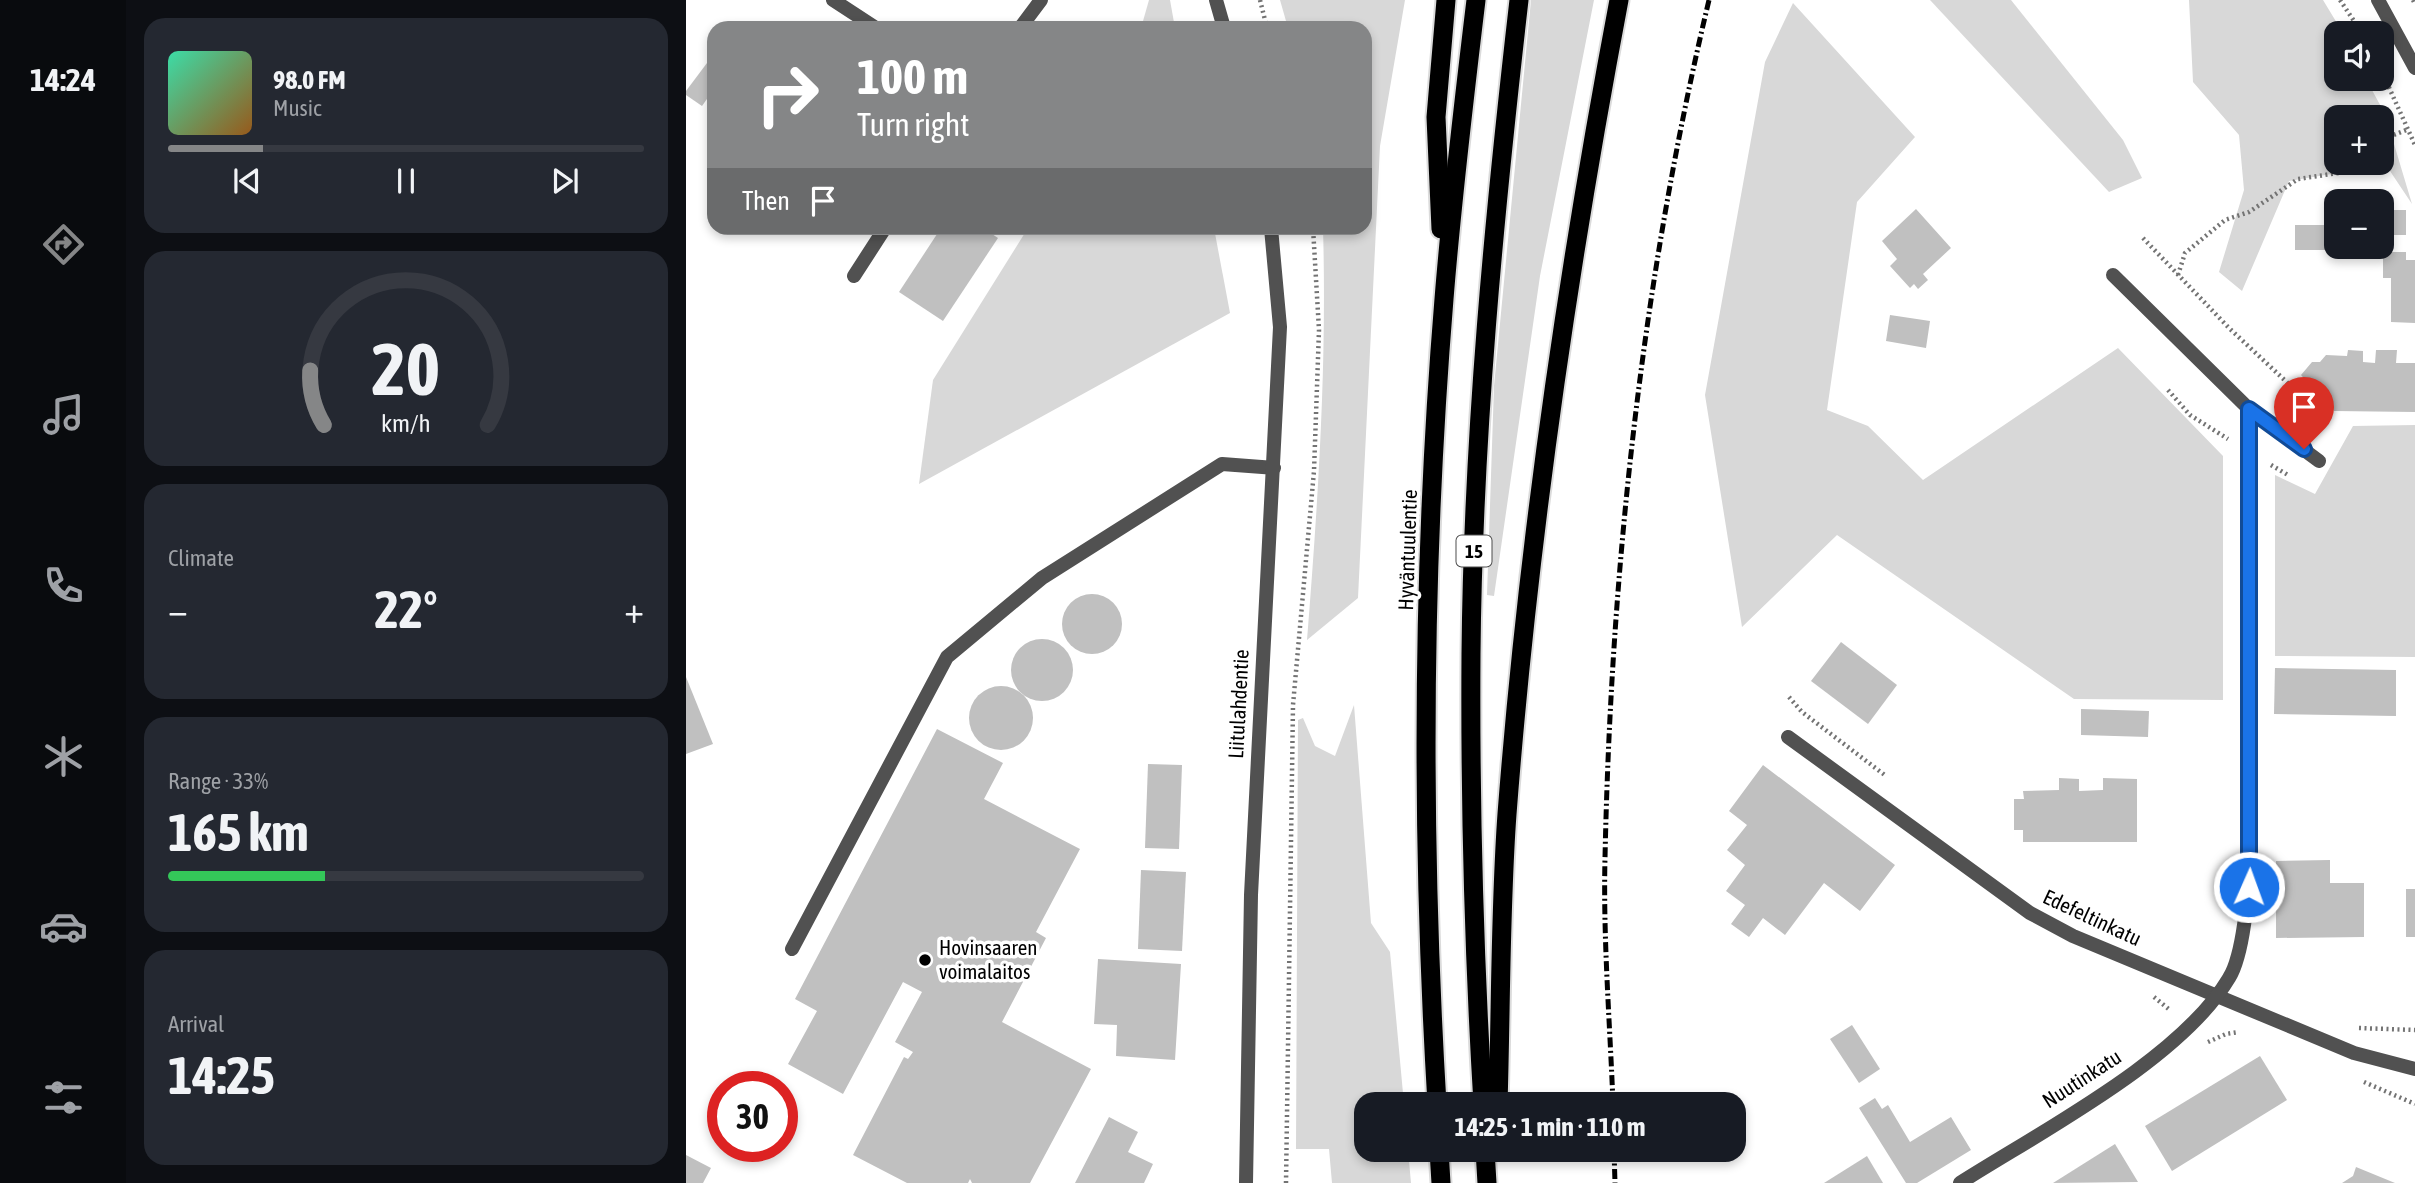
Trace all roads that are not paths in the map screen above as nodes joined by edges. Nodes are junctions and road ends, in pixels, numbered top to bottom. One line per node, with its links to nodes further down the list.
1 (833, 0): 9 (street)
2 (1041, 0): 10 (street)
3 (1216, 0): 11 (street)
4 (1446, 0): 17 (highway)
5 (1476, 0): 17 (highway, Hyväntuulentie / 15)
6 (1519, 0): 26 (highway, 15)
7 (1619, 0): 27 (highway)
8 (2378, 0): 12 (street)
9 (865, 21)
10 (1025, 21)
11 (1222, 21)
12 (2415, 68)
13 (881, 235): 16 (street)
14 (1272, 235): 20 (street, Liitulahdentie)
15 (2113, 275): 18 (street)
16 (854, 276)
17 (1444, 299): 25 (highway, Hyväntuulentie / 15)
18 (2249, 409): 19 (street); 23 (street, Nuutinkatu)
19 (2319, 461)
20 (1274, 468): 22 (street); 31 (street, Liitulahdentie)
21 (1788, 737): 23 (street, Edefeltinkatu)
22 (792, 949)
23 (2215, 995): 24 (street, Edefeltinkatu); 35 (street, Nuutinkatu)
24 (2415, 1069)
25 (1437, 1092)
26 (1482, 1092)
27 (1498, 1092)
28 (1440, 1162): 32 (highway)
29 (1486, 1162): 33 (highway)
30 (1496, 1162): 34 (highway)
31 (1246, 1183)
32 (1441, 1183)
33 (1487, 1183)
34 (1495, 1183)
35 (1959, 1183)

